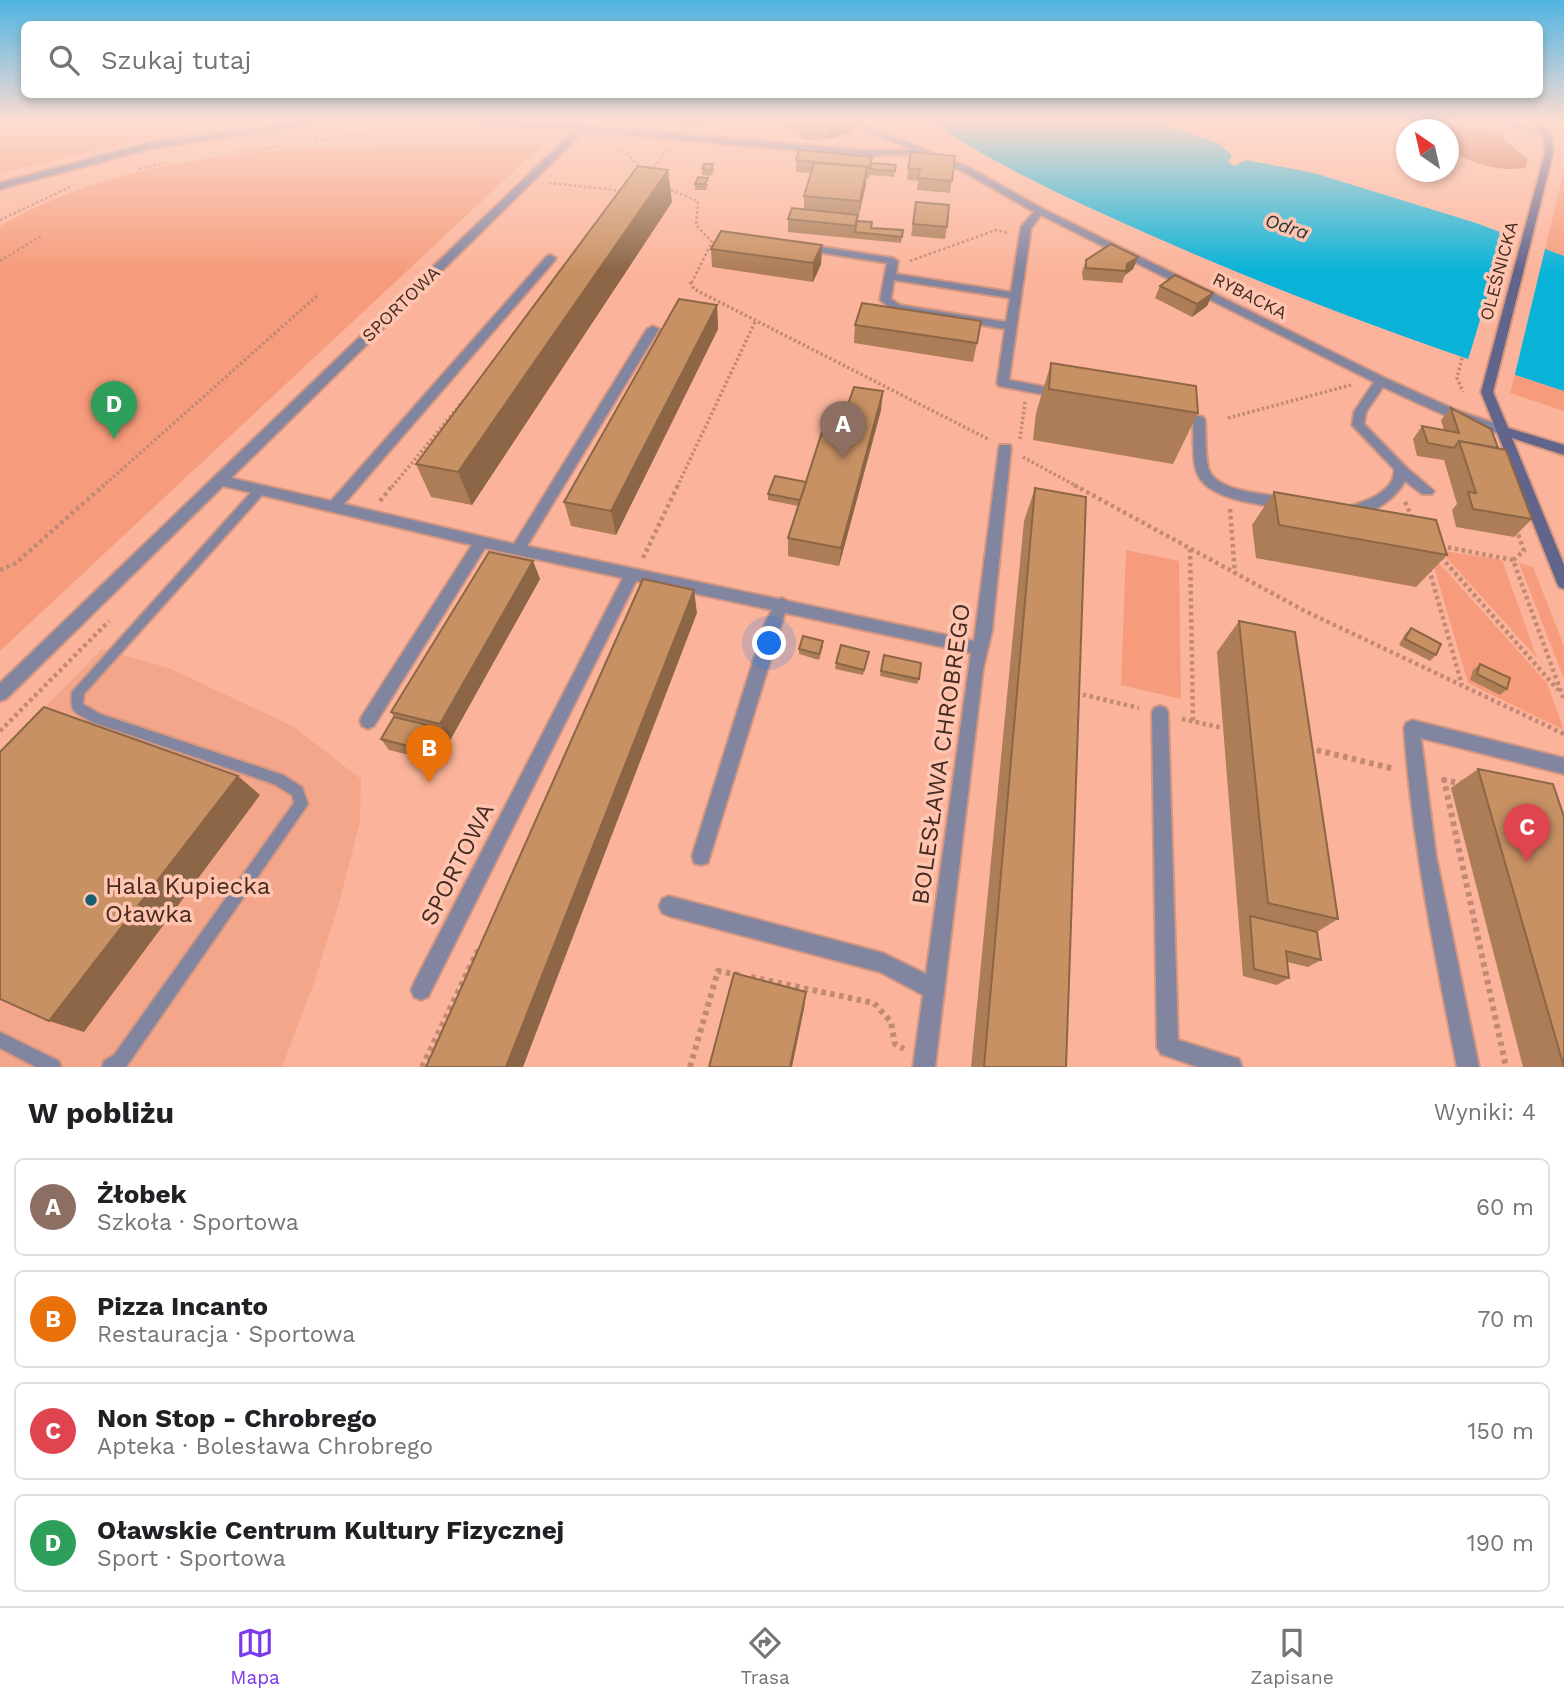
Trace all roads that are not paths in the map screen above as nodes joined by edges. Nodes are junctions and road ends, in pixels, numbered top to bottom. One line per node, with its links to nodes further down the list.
1 (53, 172): 5 (street)
2 (537, 172): 20 (street, SPORTOWA)
3 (970, 172): 6 (street, RYBACKA)
4 (1544, 172): 16 (main road, OLEŚNICKA)
5 (0, 186)
6 (1040, 211): 10 (street); 13 (street, RYBACKA)
7 (786, 245): 9 (street)
8 (551, 258): 23 (street)
9 (890, 276): 10 (street); 11 (street)
10 (1015, 296): 11 (street)
11 (1010, 326): 14 (street)
12 (653, 329): 27 (street)
13 (1381, 381): 16 (street, RYBACKA); 19 (street)
14 (1080, 397)
15 (1159, 412): 24 (street)
16 (1501, 429): 17 (main road, RYBACKA); 29 (main road)
17 (1564, 450)
18 (1011, 451): 31 (street, BOLESŁAWA CHROBREGO)
19 (1402, 471): 22 (street); 25 (street)
20 (220, 480): 21 (street); 32 (street, SPORTOWA)
21 (260, 490): 23 (street); 43 (lane)
22 (1427, 491)
23 (335, 506): 26 (street)
24 (1306, 506)
25 (1334, 510)
26 (481, 542): 27 (street); 34 (street)
27 (518, 549): 28 (street)
28 (632, 574): 30 (street); 39 (street, SPORTOWA)
29 (1564, 583)
30 (782, 604): 31 (street); 36 (street)
31 (978, 648): 38 (street, BOLESŁAWA CHROBREGO)
32 (0, 694)
33 (1160, 713): 44 (street)
34 (368, 721)
35 (1564, 766): 45 (street)
36 (701, 856)
37 (669, 906): 38 (street)
38 (933, 989): 41 (street, BOLESŁAWA CHROBREGO)
39 (421, 990)
40 (0, 1040): 42 (lane)
41 (925, 1063)
42 (53, 1067)
43 (110, 1067)
44 (1230, 1067)
45 (1468, 1067)

